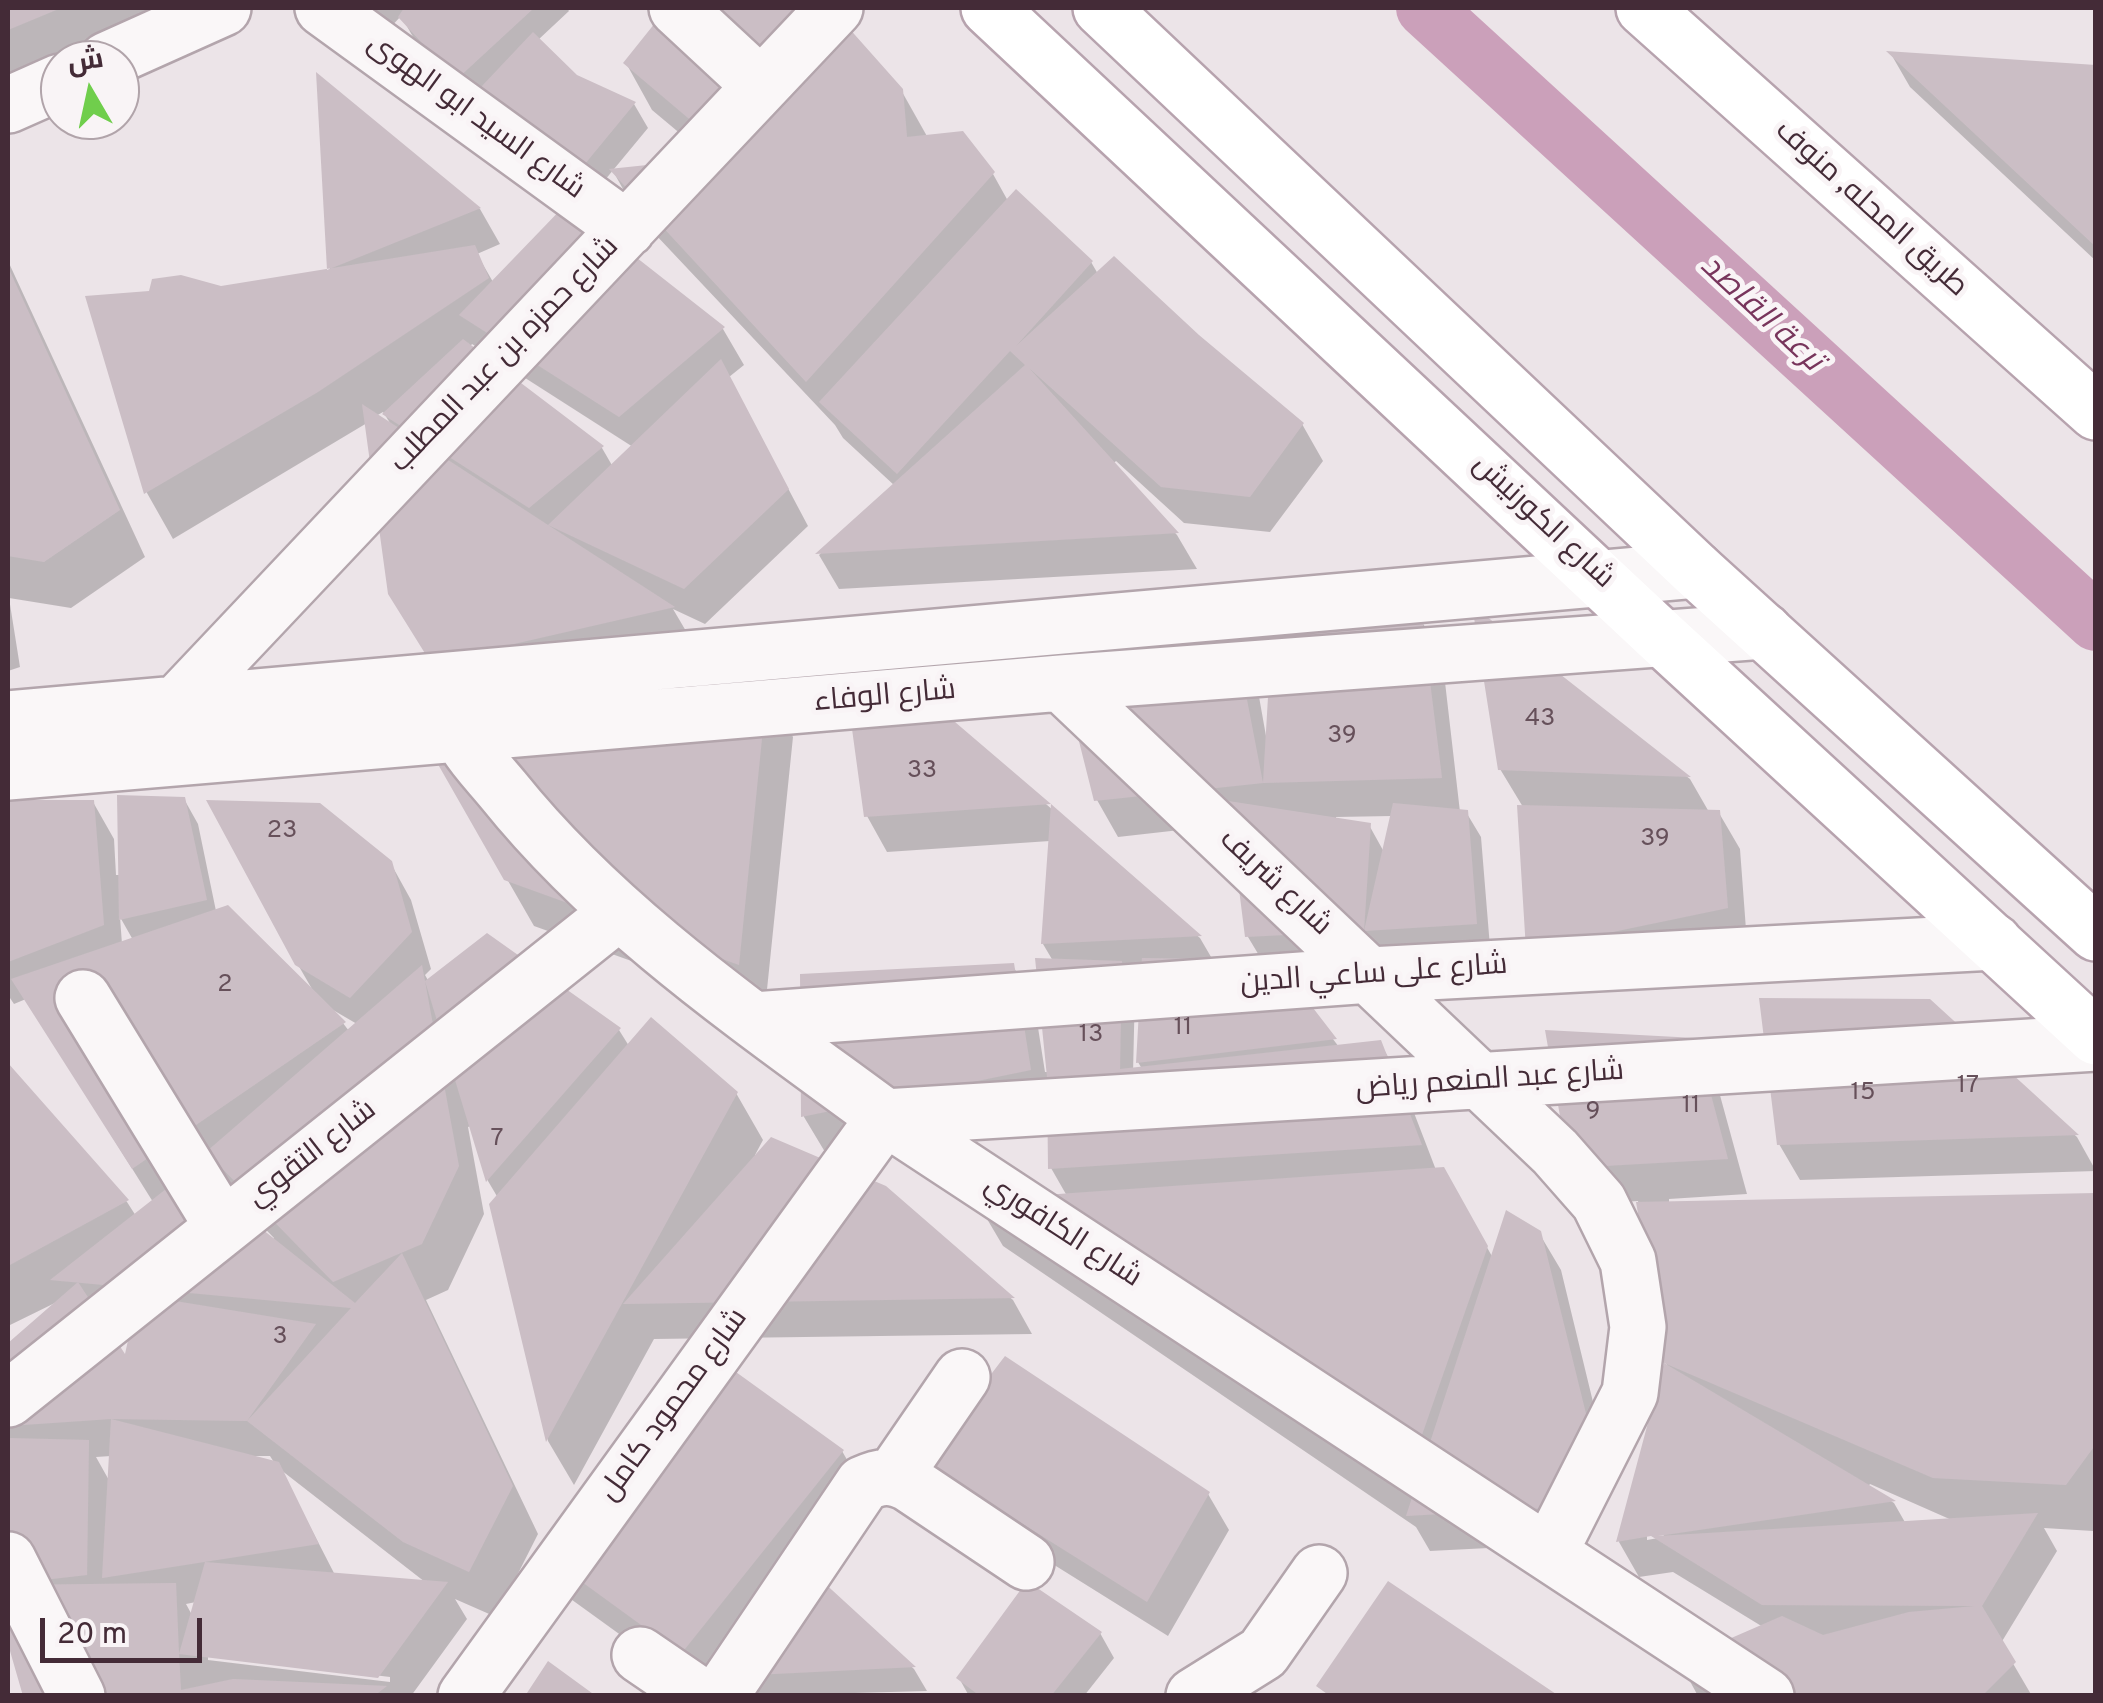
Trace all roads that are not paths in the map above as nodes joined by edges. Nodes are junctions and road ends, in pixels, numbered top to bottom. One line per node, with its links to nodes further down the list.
1 (223, 8): 8 (street)
2 (322, 8): 12 (street, شارع السيد ابو الهوى)
3 (677, 8): 9 (street)
4 (835, 8): 9 (street, شارع حمزه بن عبد المطلب)
5 (989, 8): 15 (main road, شارع الكورنيش)
6 (1101, 8): 14 (main road)
7 (1644, 8): 13 (main road, طريق المحله, منوف)
8 (140, 46)
9 (761, 86): 12 (street, شارع حمزه بن عبد المطلب)
10 (40, 91): 11 (street)
11 (8, 106)
12 (627, 229): 20 (street, شارع حمزه بن عبد المطلب)
13 (2096, 412)
14 (1696, 570): 15 (street, شارع الوفاء); 16 (main road)
15 (1602, 578): 17 (main road, شارع الكورنيش); 18 (street, شارع الوفاء)
16 (1764, 632): 17 (street, شارع الوفاء); 25 (main road)
17 (1662, 638): 19 (street, شارع الوفاء); 26 (main road, شارع الكورنيش)
18 (447, 680): 20 (street, شارع الوفاء); 22 (street, شارع الكافوري)
19 (1061, 684): 22 (street, شارع الوفاء); 27 (street, شارع شريف)
20 (177, 704): 21 (street, شارع الوفاء)
21 (8, 719)
22 (458, 734): 23 (street, شارع الوفاء); 24 (street, شارع الكافوري)
23 (8, 772)
24 (619, 912): 29 (street, شارع الكافوري); 33 (street, شارع التقوي)
25 (2096, 933)
26 (1994, 942): 27 (street, شارع على ساعي الدين); 30 (main road, شارع الكورنيش)
27 (1370, 975): 29 (street, شارع على ساعي الدين); 31 (street, شارع شريف)
28 (83, 998): 33 (street)
29 (754, 1020): 32 (street, شارع الكافوري)
30 (2096, 1040): 31 (street, شارع عبد المنعم رياض)
31 (1482, 1083): 32 (street, شارع عبد المنعم رياض); 37 (street, شارع شريف)
32 (885, 1117): 37 (street, شارع الكافوري); 44 (street, شارع محمود كامل)
33 (222, 1227): 35 (street, شارع التقوي)
34 (962, 1377): 36 (street)
35 (8, 1399)
36 (894, 1476): 39 (street); 43 (street)
37 (1550, 1554): 46 (street, شارع الكافوري)
38 (8, 1560): 42 (street)
39 (1026, 1562)
40 (1319, 1574): 45 (street)
41 (640, 1655): 43 (street)
42 (61, 1690)
43 (704, 1695)
44 (466, 1696)
45 (1194, 1696)
46 (1766, 1696)

